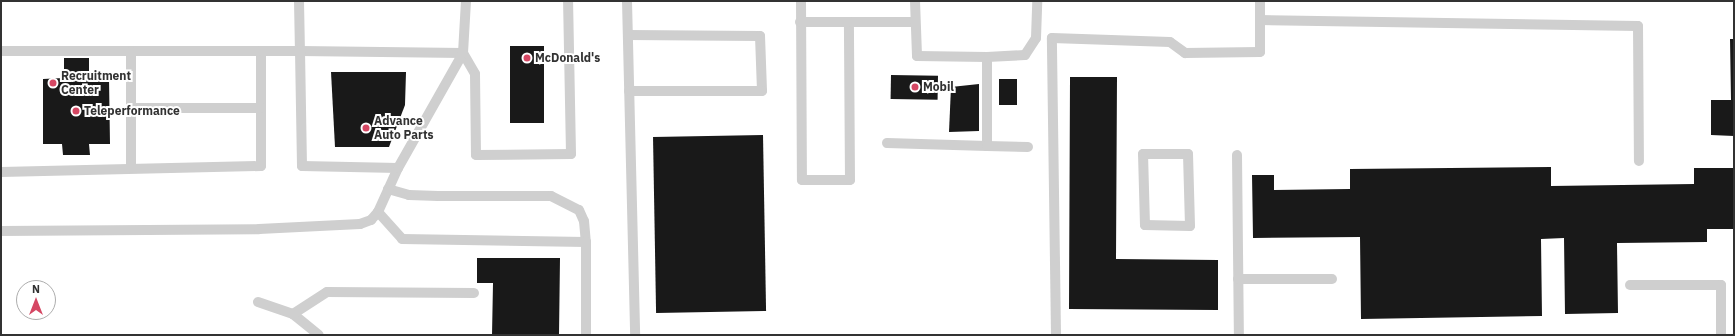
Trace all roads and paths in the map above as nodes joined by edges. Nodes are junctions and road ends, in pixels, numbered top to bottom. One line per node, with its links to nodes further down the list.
1 (299, 1): 18 (lane)
2 (466, 1): 20 (lane)
3 (568, 1): 20 (lane)
4 (627, 1): 13 (lane)
5 (801, 1): 10 (lane)
6 (916, 1): 12 (lane)
7 (1037, 1): 14 (lane)
8 (1260, 1): 9 (lane)
9 (1260, 20): 15 (lane); 30 (lane)
10 (800, 22): 11 (lane); 11 (lane)
11 (849, 22): 12 (lane)
12 (916, 22): 21 (lane)
13 (628, 35): 22 (lane); 22 (lane)
14 (1036, 38): 15 (lane); 21 (lane)
15 (1052, 38): 47 (lane)
16 (1, 51): 19 (lane)
17 (261, 51): 18 (lane); 19 (lane); 24 (lane)
18 (300, 51): 20 (lane); 32 (lane)
19 (131, 52): 23 (lane)
20 (463, 53): 32 (lane)
21 (987, 57): 26 (lane)
22 (629, 91): 46 (lane)
23 (131, 108): 24 (lane); 31 (lane)
24 (261, 108): 31 (lane)
25 (887, 143): 26 (lane)
26 (987, 146): 27 (lane)
27 (1028, 147)
28 (1188, 154): 28 (lane)
29 (1237, 155): 39 (lane)
30 (1639, 161)
31 (131, 168): 33 (lane)
32 (398, 168): 34 (lane)
33 (1, 172)
34 (388, 189): 35 (lane); 37 (lane)
35 (378, 212): 36 (lane); 37 (lane)
36 (1, 231)
37 (586, 242): 45 (lane)
38 (1332, 279): 39 (lane)
39 (1238, 280): 48 (lane)
40 (1630, 285): 49 (lane)
41 (474, 294): 43 (lane)
42 (258, 302): 43 (lane)
43 (293, 314): 44 (lane)
44 (319, 335)
45 (586, 335)
46 (635, 335)
47 (1056, 335)
48 (1238, 335)
49 (1721, 335)

